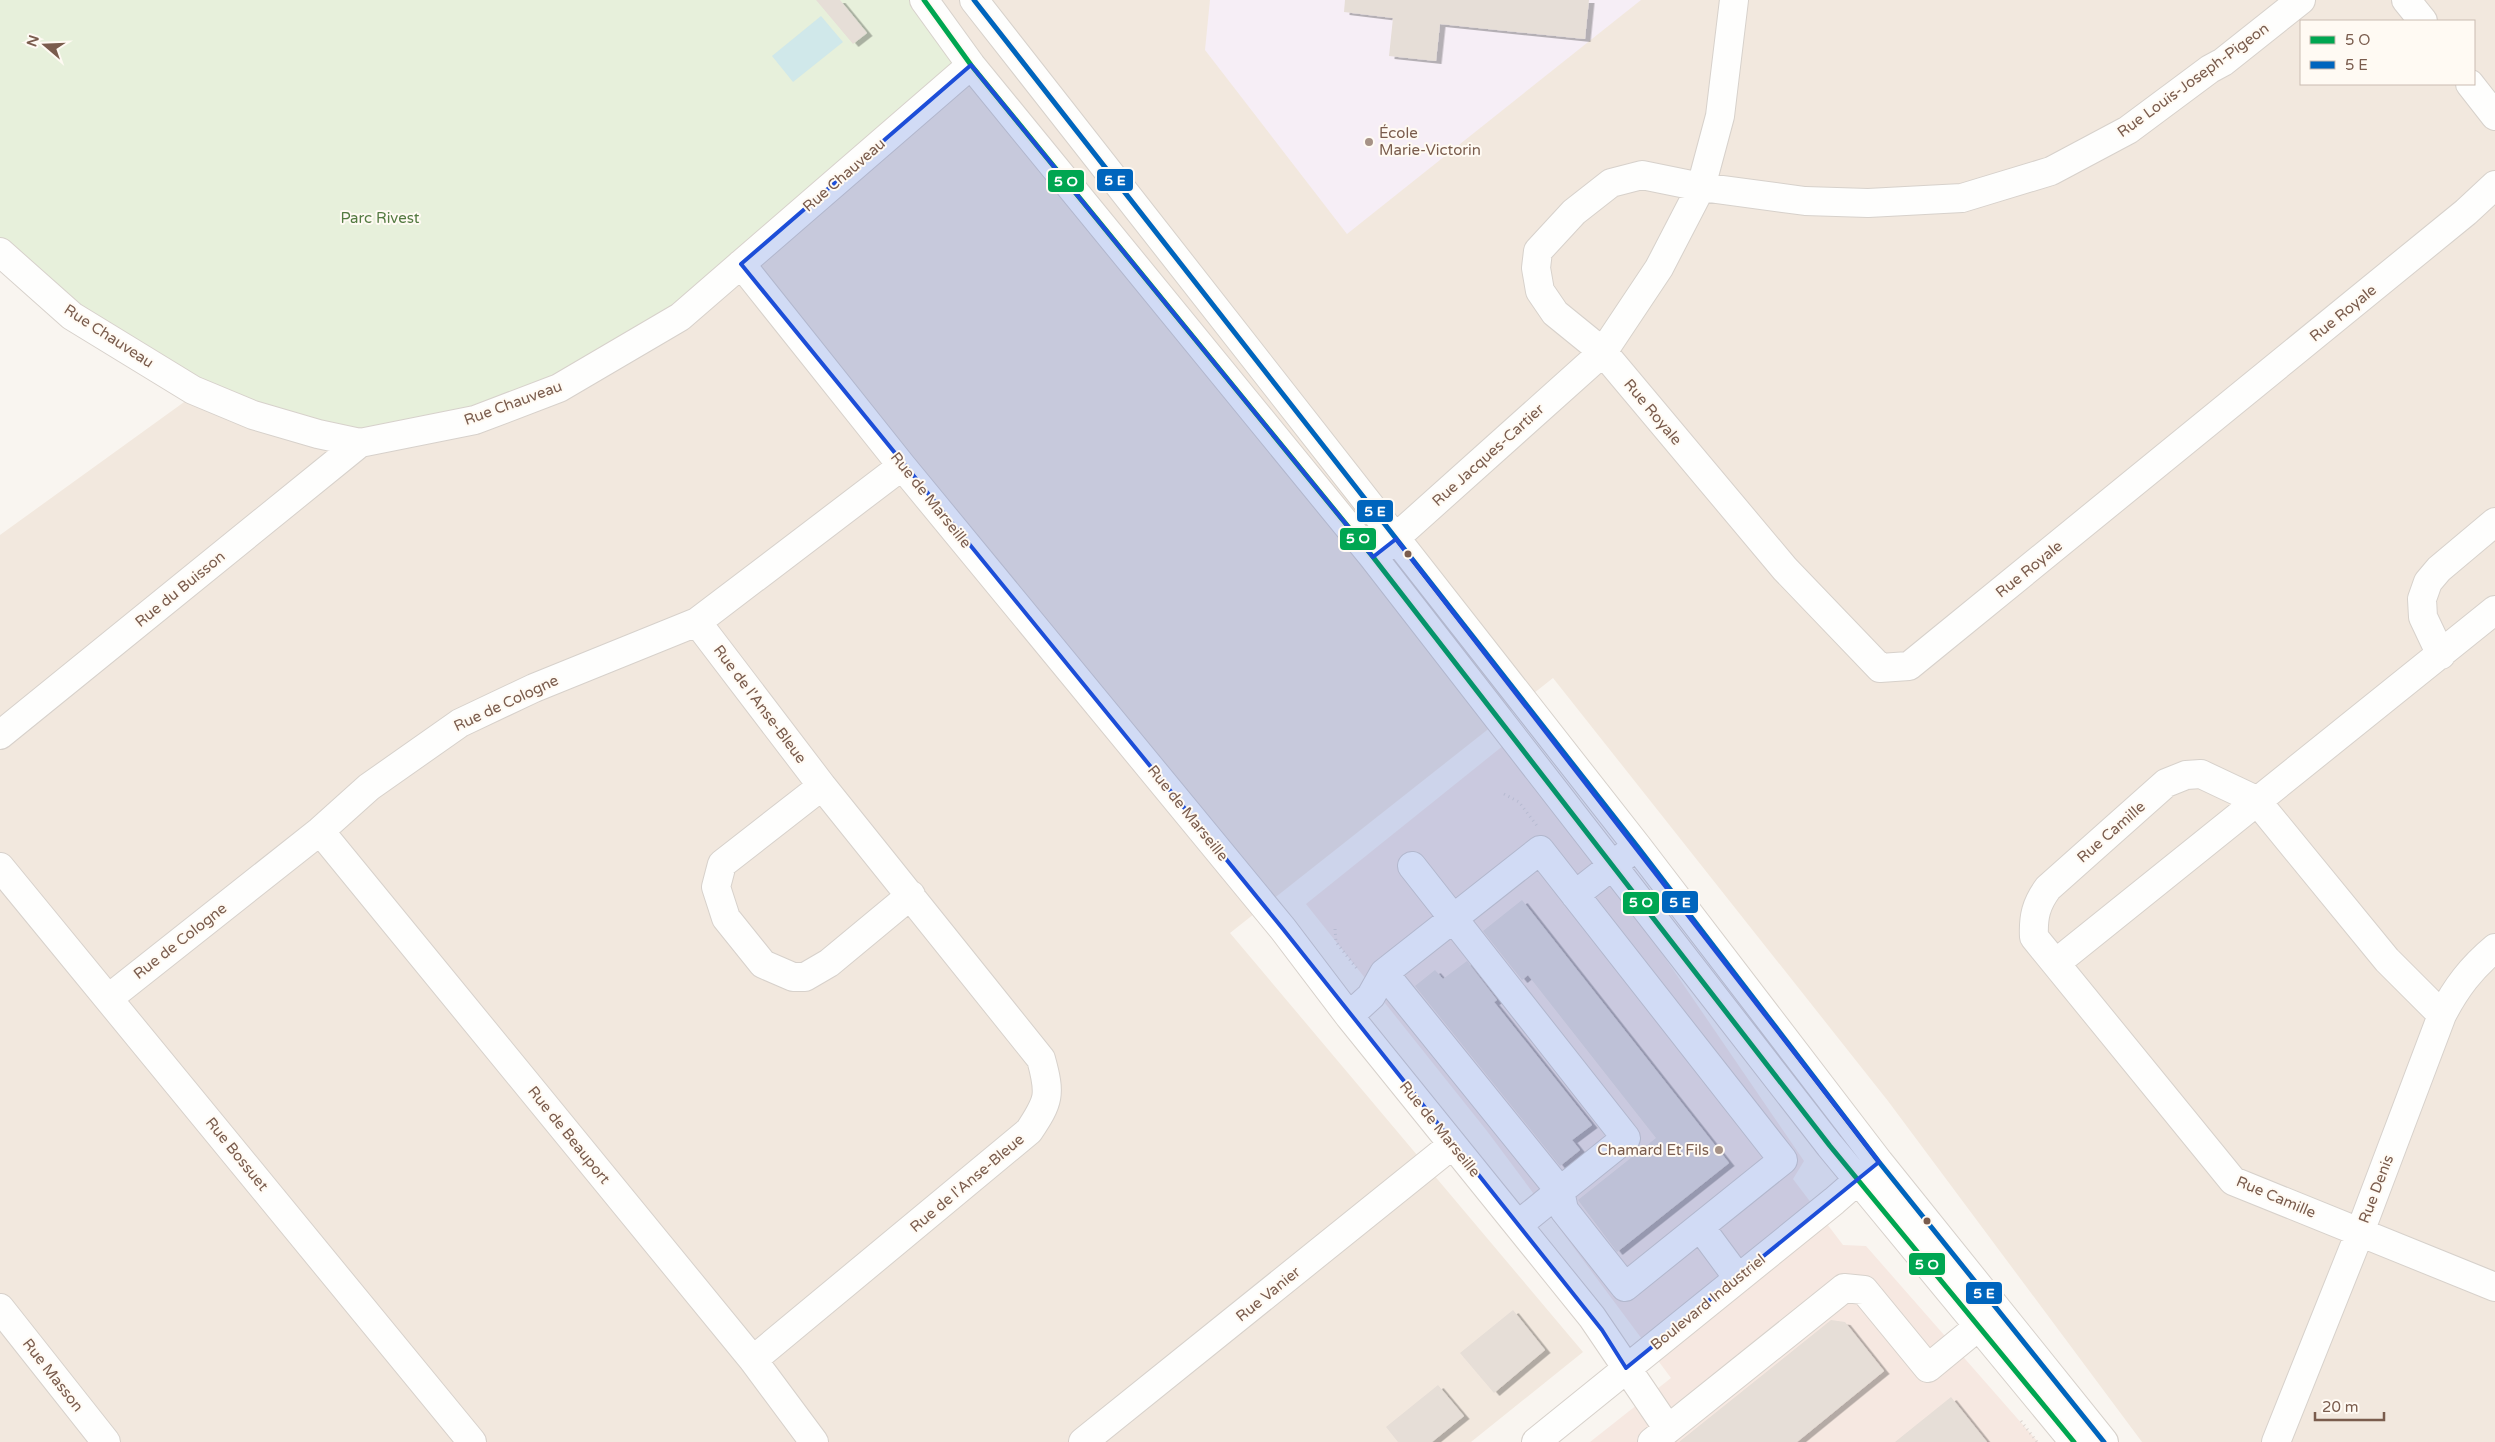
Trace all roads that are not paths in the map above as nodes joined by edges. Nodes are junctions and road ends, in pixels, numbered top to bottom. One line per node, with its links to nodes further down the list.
1 (924, 0): 7 (street)
2 (974, 0): 18 (street)
3 (1734, 0): 11 (street, Rue Jacques-Cartier)
4 (2301, 0): 11 (street, Rue Louis-Joseph-Pigeon)
5 (2406, 0): 6 (street)
6 (2422, 20)
7 (971, 66): 13 (street, Rue Chauveau); 19 (street)
8 (2471, 85): 9 (street)
9 (2495, 116)
10 (2495, 185): 14 (street, Rue Royale)
11 (1701, 186): 14 (street, Rue Jacques-Cartier); 14 (street)
12 (0, 252): 15 (street, Rue Chauveau)
13 (741, 264): 15 (street, Rue Chauveau); 16 (street, Rue de Marseille)
14 (1603, 352): 18 (street, Rue Jacques-Cartier)
15 (360, 443): 23 (street, Rue du Buisson)
16 (902, 466): 21 (street, Rue de Cologne); 39 (street, Rue de Marseille)
17 (2495, 522): 22 (street)
18 (1396, 539): 19 (street, Rue Jacques-Cartier); 27 (street)
19 (1373, 557): 28 (street)
20 (2495, 610): 22 (street)
21 (697, 622): 24 (street, Rue de l'Anse-Bleue); 26 (street, Rue de Cologne)
22 (2441, 655): 25 (street)
23 (0, 735)
24 (822, 786): 31 (street, Rue de l'Anse-Bleue); 31 (street)
25 (2256, 800): 35 (street); 35 (street, Rue Camille); 38 (street, Rue Camille)
26 (320, 831): 37 (street, Rue de Cologne); 51 (street, Rue de Beauport)
27 (1637, 846): 28 (street); 41 (street)
28 (1613, 865): 32 (street); 42 (street)
29 (1412, 866): 33 (street)
30 (0, 867): 37 (street, Rue Bossuet)
31 (911, 895): 51 (street, Rue de l'Anse-Bleue)
32 (1575, 895): 33 (street); 45 (street)
33 (1454, 918): 36 (street); 43 (street)
34 (2495, 948): 38 (street, Rue Denis)
35 (2056, 963): 46 (street, Rue Camille)
36 (1381, 978): 39 (street); 43 (street)
37 (109, 998): 55 (street, Rue Bossuet)
38 (2442, 1015): 46 (street, Rue Denis)
39 (1349, 1016): 40 (street, Rue de Marseille)
40 (1452, 1145): 44 (street, Rue de Marseille); 57 (street, Rue Vanier)
41 (1880, 1162): 42 (street, Boulevard Industriel); 60 (street)
42 (1858, 1180): 47 (street, Boulevard Industriel); 50 (street)
43 (1560, 1191): 44 (street); 45 (street)
44 (1518, 1225): 52 (street, Rue de Marseille)
45 (1701, 1228): 47 (street)
46 (2360, 1232): 48 (street, Rue Camille); 61 (street, Rue Denis)
47 (1738, 1278): 52 (street, Boulevard Industriel)
48 (2495, 1286)
49 (0, 1308): 54 (street, Rue Masson)
50 (1979, 1326): 53 (street); 59 (street)
51 (753, 1360): 56 (street, Rue de Beauport)
52 (1626, 1368): 53 (street, Rue de Marseille); 58 (street, Boulevard Industriel)
53 (1660, 1436)
54 (106, 1442)
55 (472, 1442)
56 (814, 1442)
57 (1083, 1442)
58 (1536, 1442)
59 (2074, 1442)
60 (2104, 1442)
61 (2276, 1442)

